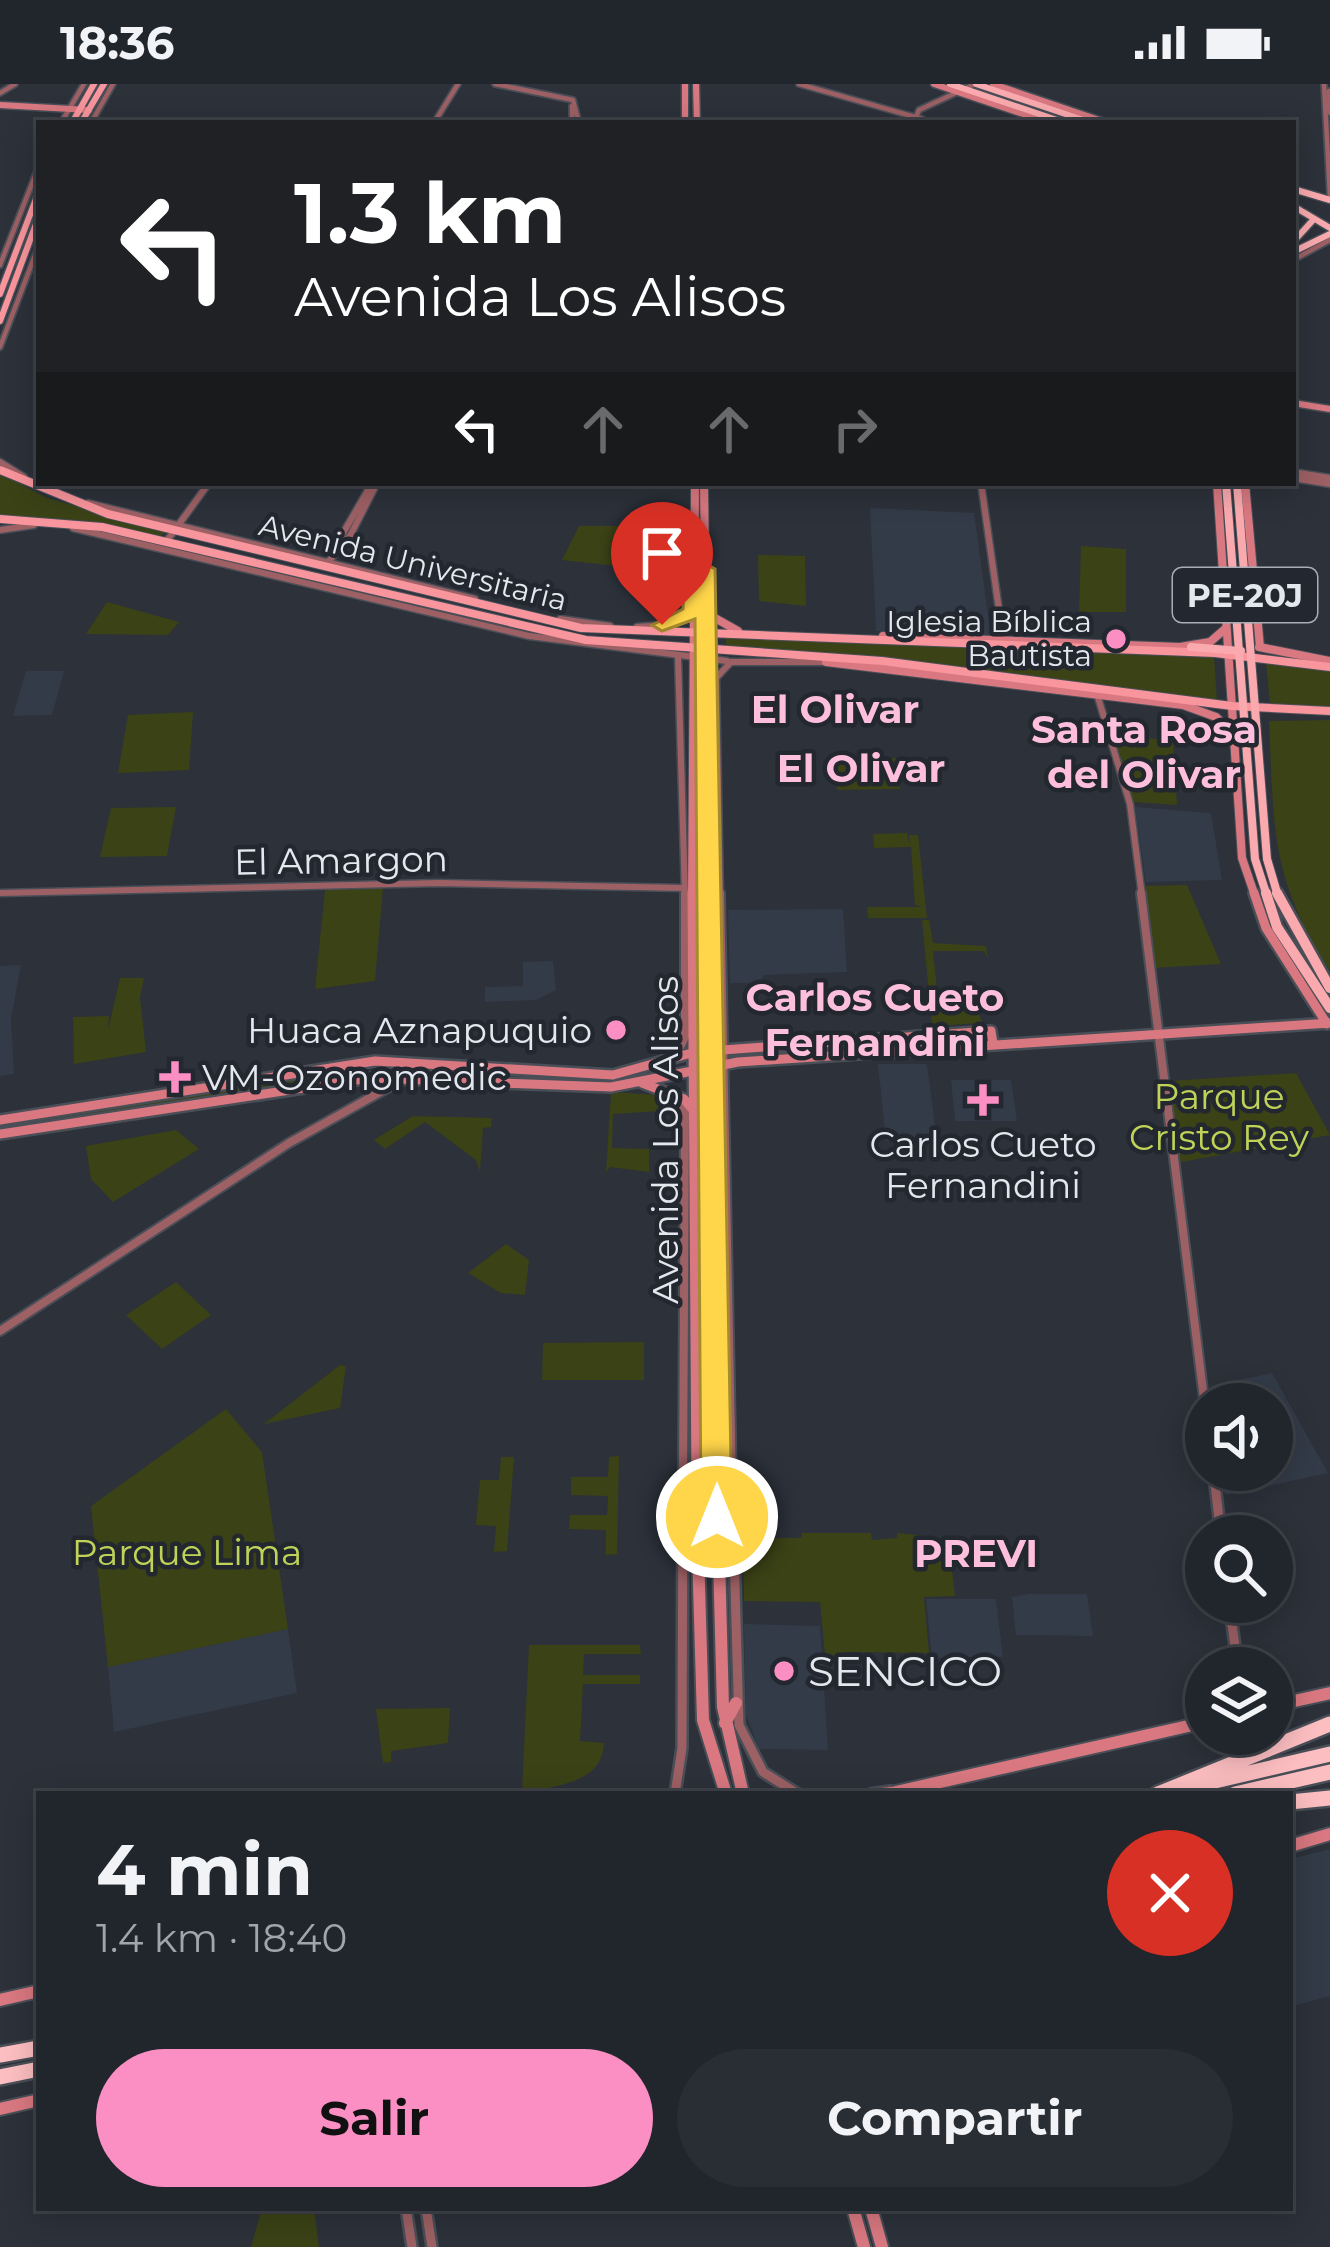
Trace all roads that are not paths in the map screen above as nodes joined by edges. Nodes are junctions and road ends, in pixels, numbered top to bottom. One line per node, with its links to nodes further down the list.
1 (15, 84): 15 (street)
2 (84, 84): 21 (street)
3 (94, 84): 21 (main road)
4 (104, 84): 21 (main road)
5 (113, 84): 21 (street)
6 (458, 84): 23 (street)
7 (495, 84): 24 (street)
8 (685, 84): 25 (main road)
9 (696, 84): 26 (main road)
10 (802, 84): 22 (street)
11 (934, 84): 16 (main road)
12 (950, 84): 16 (highway)
13 (993, 84): 19 (main road)
14 (1327, 84): 20 (street); 34 (street)
15 (2, 88)
16 (969, 88): 18 (highway); 22 (street); 27 (main road); 28 (highway)
17 (0, 106): 21 (main road)
18 (1053, 109): 19 (highway); 29 (highway)
19 (1070, 110): 30 (main road)
20 (1330, 113)
21 (82, 116)
22 (919, 119)
23 (436, 120)
24 (576, 120)
25 (685, 120)
26 (697, 120)
27 (1044, 120)
28 (1058, 120)
29 (1084, 120)
30 (1099, 120)
31 (36, 174): 36 (street)
32 (1296, 190): 34 (highway)
33 (36, 195): 36 (main road)
34 (1330, 199): 38 (highway)
35 (36, 200): 45 (main road)
36 (25, 202): 44 (street)
37 (1296, 208): 38 (highway)
38 (1313, 218): 40 (highway); 41 (highway)
39 (36, 223): 45 (main road)
40 (1330, 234): 43 (highway)
41 (1296, 238)
42 (36, 251): 46 (street)
43 (1296, 254)
44 (0, 264)
45 (5, 290): 46 (main road)
46 (2, 326): 47 (street)
47 (0, 347)
48 (1296, 400): 49 (main road)
49 (1330, 406)
50 (0, 466): 53 (main road, Avenida Universitaria)
51 (1296, 475): 52 (street)
52 (1330, 481)
53 (36, 484)
54 (40, 486): 65 (main road, Avenida Universitaria)
55 (207, 486): 65 (street)
56 (374, 486): 68 (street)
57 (695, 486): 69 (main road, Avenida Los Alisos)
58 (704, 486): 69 (main road, Avenida Los Alisos)
59 (981, 486): 82 (street)
60 (1216, 486): 75 (main road)
61 (1226, 486): 86 (highway, PE-20J)
62 (1241, 486): 86 (highway, PE-20J)
63 (0, 519): 64 (main road, Avenida Universitaria)
64 (24, 523): 66 (street, Avenida Universitaria); 67 (main road, Avenida Universitaria); 71 (street, Avenida Universitaria)
65 (180, 529): 67 (street); 68 (street, Avenida Universitaria); 76 (main road, Avenida Universitaria)
66 (0, 530)
67 (166, 542): 70 (main road, Avenida Universitaria)
68 (326, 561): 76 (street, Avenida Universitaria)
69 (700, 566): 72 (main road, Avenida Los Alisos); 73 (main road, Avenida Los Alisos)
70 (350, 585): 71 (main road); 74 (main road, Avenida Universitaria)
71 (368, 597): 74 (street, Avenida Universitaria)
72 (693, 612): 76 (street, Avenida Universitaria); 79 (main road, Avenida Los Alisos)
73 (705, 612): 77 (main road); 78 (main road, Avenida Los Alisos)
74 (500, 626): 85 (main road, Avenida Universitaria)
75 (1226, 629): 84 (main road, Avenida Universitaria); 86 (main road)
76 (643, 630): 79 (main road, Avenida Universitaria)
77 (738, 631): 78 (main road, Avenida Universitaria); 80 (main road, Avenida Universitaria)
78 (707, 633): 79 (main road, Avenida Universitaria); 81 (main road, Avenida Universitaria); 88 (main road, Avenida Los Alisos)
79 (690, 635): 87 (main road, Avenida Los Alisos)
80 (827, 635): 81 (main road); 82 (main road, Avenida Universitaria)
81 (802, 640): 82 (main road, Avenida Universitaria)
82 (1003, 643): 83 (main road, Avenida Universitaria)
83 (1083, 647): 84 (main road, Avenida Universitaria); 86 (main road, Avenida Universitaria)
84 (1191, 647): 86 (highway)
85 (633, 649): 87 (main road, Avenida Universitaria); 90 (street, Avenida Universitaria)
86 (1241, 651): 93 (main road, Avenida Universitaria); 95 (highway, PE-20J)
87 (690, 654): 88 (main road, Avenida Universitaria); 90 (street, Avenida Universitaria); 106 (main road, Avenida Los Alisos)
88 (708, 656): 89 (main road, Avenida Universitaria); 91 (street, Avenida Universitaria); 105 (main road, Avenida Los Alisos)
89 (811, 656): 92 (main road); 94 (main road, Avenida Universitaria)
90 (678, 658): 98 (street, Avenida Los Alisos)
91 (730, 662): 92 (street, Avenida Universitaria); 105 (street, Avenida Los Alisos)
92 (826, 662): 94 (main road, Avenida Universitaria)
93 (1330, 664)
94 (1096, 690): 95 (main road, Avenida Universitaria); 97 (main road, Avenida Universitaria); 103 (street)
95 (1242, 707): 96 (main road, Avenida Universitaria); 97 (main road); 100 (highway, PE-20J); 101 (highway, PE-20J)
96 (1330, 711)
97 (1234, 734): 102 (main road)
98 (684, 888): 99 (street, El Amargon); 110 (street, Avenida Los Alisos)
99 (0, 893)
100 (1330, 988)
101 (1330, 1008)
102 (1329, 1025): 103 (main road)
103 (1157, 1034): 104 (main road); 118 (street)
104 (993, 1044): 107 (main road); 107 (main road)
105 (718, 1050): 106 (main road); 107 (main road); 108 (main road, Avenida Los Alisos)
106 (695, 1052): 109 (main road, Avenida Los Alisos); 110 (main road)
107 (792, 1053): 108 (main road)
108 (718, 1065): 109 (main road); 121 (street, Avenida Los Alisos); 122 (main road, Avenida Los Alisos)
109 (696, 1067): 112 (main road); 114 (main road, Avenida Los Alisos)
110 (650, 1068): 115 (main road)
111 (412, 1077): 112 (main road); 116 (main road); 117 (street)
112 (640, 1083): 113 (main road)
113 (674, 1094): 114 (main road); 127 (street, Avenida Los Alisos)
114 (695, 1116): 128 (main road, Avenida Los Alisos)
115 (0, 1120)
116 (0, 1134)
117 (0, 1331)
118 (1202, 1383)
119 (1330, 1693): 120 (main road)
120 (1293, 1701)
121 (736, 1703): 122 (main road); 130 (street, Avenida Los Alisos)
122 (725, 1723): 129 (main road, Avenida Los Alisos)
123 (1330, 1724): 132 (highway)
124 (1185, 1727): 131 (main road)
125 (1330, 1754): 133 (highway)
126 (1330, 1772): 134 (highway)
127 (675, 1791)
128 (725, 1791)
129 (742, 1791)
130 (793, 1791)
131 (896, 1791)
132 (1165, 1791)
133 (1171, 1791)
134 (1248, 1791)
135 (1330, 1798): 136 (highway)
136 (1293, 1802)
137 (1330, 1834): 138 (main road)
138 (1293, 1845)
139 (36, 1991): 140 (main road)
140 (0, 1997)
141 (36, 2049): 142 (highway)
142 (0, 2055)
143 (36, 2070): 144 (highway)
144 (0, 2077)
145 (36, 2101): 146 (main road)
146 (0, 2109)
147 (406, 2211): 151 (street)
148 (426, 2211): 152 (street)
149 (855, 2211): 153 (main road)
150 (872, 2211): 154 (main road)
151 (412, 2247)
152 (432, 2247)
153 (864, 2247)
154 (882, 2247)

